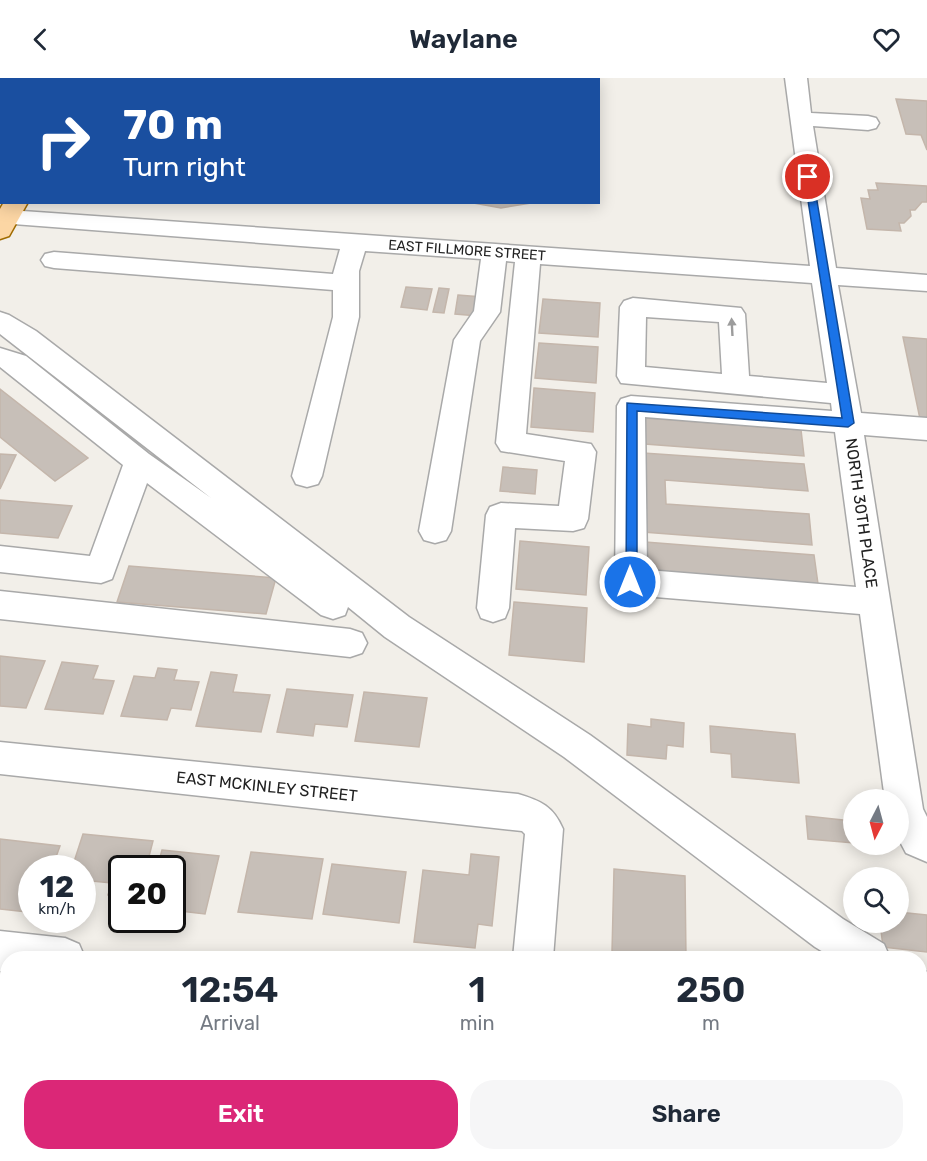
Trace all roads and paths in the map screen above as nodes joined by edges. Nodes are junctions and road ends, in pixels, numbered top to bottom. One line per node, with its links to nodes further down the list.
1 (796, 78): 2 (street, NORTH 30TH PLACE)
2 (800, 119): 3 (street); 9 (street, NORTH 30TH PLACE)
3 (868, 123)
4 (8, 217): 5 (street, EAST FILLMORE STREET)
5 (355, 243): 6 (street, EAST FILLMORE STREET); 10 (street)
6 (495, 252): 7 (street, EAST FILLMORE STREET); 19 (street)
7 (528, 254): 9 (street, EAST FILLMORE STREET); 24 (street)
8 (54, 260): 10 (street)
9 (825, 276): 11 (street, EAST FILLMORE STREET); 15 (street, NORTH 30TH PLACE)
10 (346, 283): 18 (street)
11 (927, 283)
12 (0, 321): 28 (street)
13 (0, 357): 17 (street)
14 (736, 385): 14 (street, one-way to 14); 15 (street)
15 (846, 408): 16 (street); 21 (street, NORTH 30TH PLACE); 21 (street)
16 (927, 429)
17 (139, 462): 20 (street); 23 (street)
18 (307, 476)
19 (435, 531)
20 (0, 559)
21 (875, 602): 27 (street, NORTH 30TH PLACE)
22 (0, 605): 25 (street)
23 (337, 607)
24 (493, 608)
25 (350, 643)
26 (0, 758): 29 (street, EAST MCKINLEY STREET)
27 (923, 842)
28 (828, 946): 30 (street)
29 (534, 951)
30 (846, 951)

